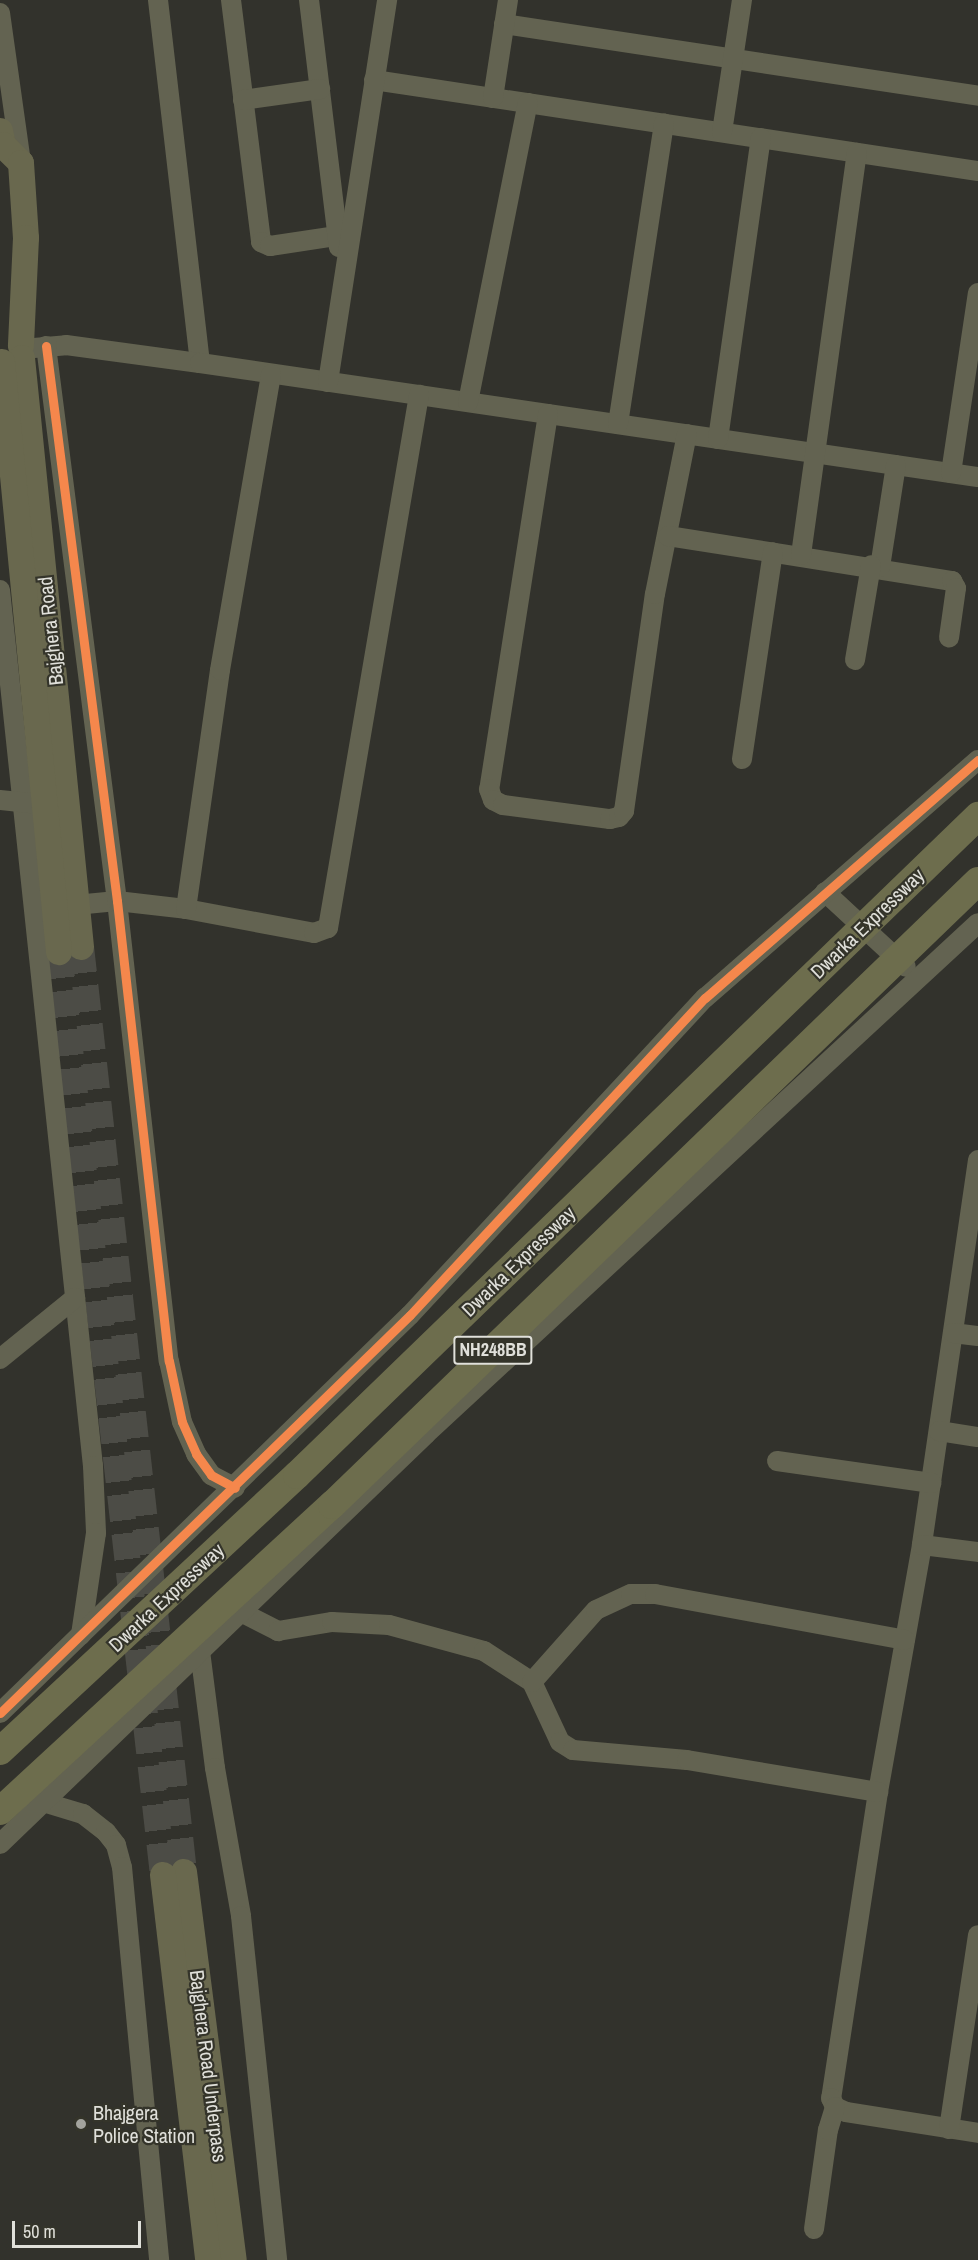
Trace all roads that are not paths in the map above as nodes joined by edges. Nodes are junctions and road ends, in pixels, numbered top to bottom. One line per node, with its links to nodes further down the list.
1 (158, 0): 27 (street)
2 (231, 0): 14 (street)
3 (309, 0): 11 (street)
4 (387, 0): 10 (street)
5 (508, 0): 8 (street)
6 (742, 0): 9 (street)
7 (0, 13): 21 (street)
8 (504, 24): 9 (street); 13 (street)
9 (733, 59): 12 (street); 18 (street)
10 (374, 80): 13 (street); 24 (street)
11 (320, 89): 14 (street); 23 (street)
12 (978, 96)
13 (493, 98): 15 (street)
14 (243, 100): 23 (street)
15 (528, 103): 16 (street); 31 (street)
16 (664, 123): 18 (street); 33 (street)
17 (0, 131): 21 (main road)
18 (722, 132): 19 (street)
19 (761, 138): 20 (street); 35 (street)
20 (857, 153): 22 (street); 36 (street)
21 (21, 163): 26 (main road, Bajghera Road)
22 (978, 171)
23 (335, 236): 24 (street)
24 (346, 263): 29 (street)
25 (978, 293): 38 (street)
26 (16, 352): 27 (street); 40 (main road, Bajghera Road); 55 (street); 56 (main road, Bajghera Road)
27 (201, 363): 28 (street)
28 (271, 374): 29 (street); 57 (street)
29 (328, 382): 30 (street)
30 (419, 395): 31 (street); 57 (street)
31 (468, 402): 32 (street)
32 (548, 414): 33 (street); 41 (street)
33 (618, 424): 34 (street)
34 (687, 434): 35 (street); 41 (street)
35 (718, 439): 36 (street)
36 (817, 453): 37 (street); 43 (street)
37 (896, 465): 38 (street); 44 (street)
38 (951, 473): 39 (street)
39 (978, 477)
40 (9, 532): 51 (main road, Bajghera Road)
41 (668, 536): 42 (street)
42 (774, 552): 43 (street); 48 (street)
43 (801, 555): 44 (street)
44 (876, 566): 46 (street); 47 (street)
45 (0, 590): 51 (street)
46 (949, 638)
47 (855, 660)
48 (742, 759)
49 (978, 760): 54 (street)
50 (0, 800): 51 (street)
51 (34, 804): 56 (main road, Bajghera Road); 62 (street)
52 (978, 816): 79 (highway, Dwarka Expressway / NH248BB, bridge)
53 (978, 881): 82 (highway, NH248BB, bridge)
54 (825, 892): 60 (street); 70 (street)
55 (117, 901): 56 (street); 57 (street); 70 (street)
56 (65, 906): 59 (main road)
57 (186, 909)
58 (978, 923): 60 (street)
59 (70, 949)
60 (918, 978): 73 (street)
61 (978, 1160): 63 (street)
62 (75, 1298): 65 (street); 74 (street)
63 (953, 1332): 64 (street); 66 (street)
64 (978, 1336)
65 (0, 1359)
66 (939, 1431): 67 (street); 69 (street)
67 (978, 1437)
68 (777, 1461): 69 (street)
69 (931, 1483): 71 (street)
70 (235, 1488): 74 (street)
71 (922, 1545): 72 (street); 75 (street)
72 (978, 1552)
73 (241, 1612): 76 (street); 77 (street)
74 (81, 1635): 78 (street)
75 (905, 1640): 77 (street); 80 (street)
76 (200, 1651): 81 (street); 92 (street)
77 (532, 1682): 80 (street)
78 (0, 1713)
79 (0, 1750)
80 (878, 1792): 85 (street)
81 (43, 1802): 83 (street); 89 (street)
82 (0, 1811)
83 (0, 1844)
84 (978, 1935): 86 (street)
85 (835, 2107): 86 (street); 88 (street)
86 (948, 2129): 87 (street)
87 (978, 2133)
88 (814, 2229)
89 (159, 2260)
90 (208, 2260): 91 (main road, Bajghera Road Underpass)
91 (234, 2260)
92 (278, 2260)

